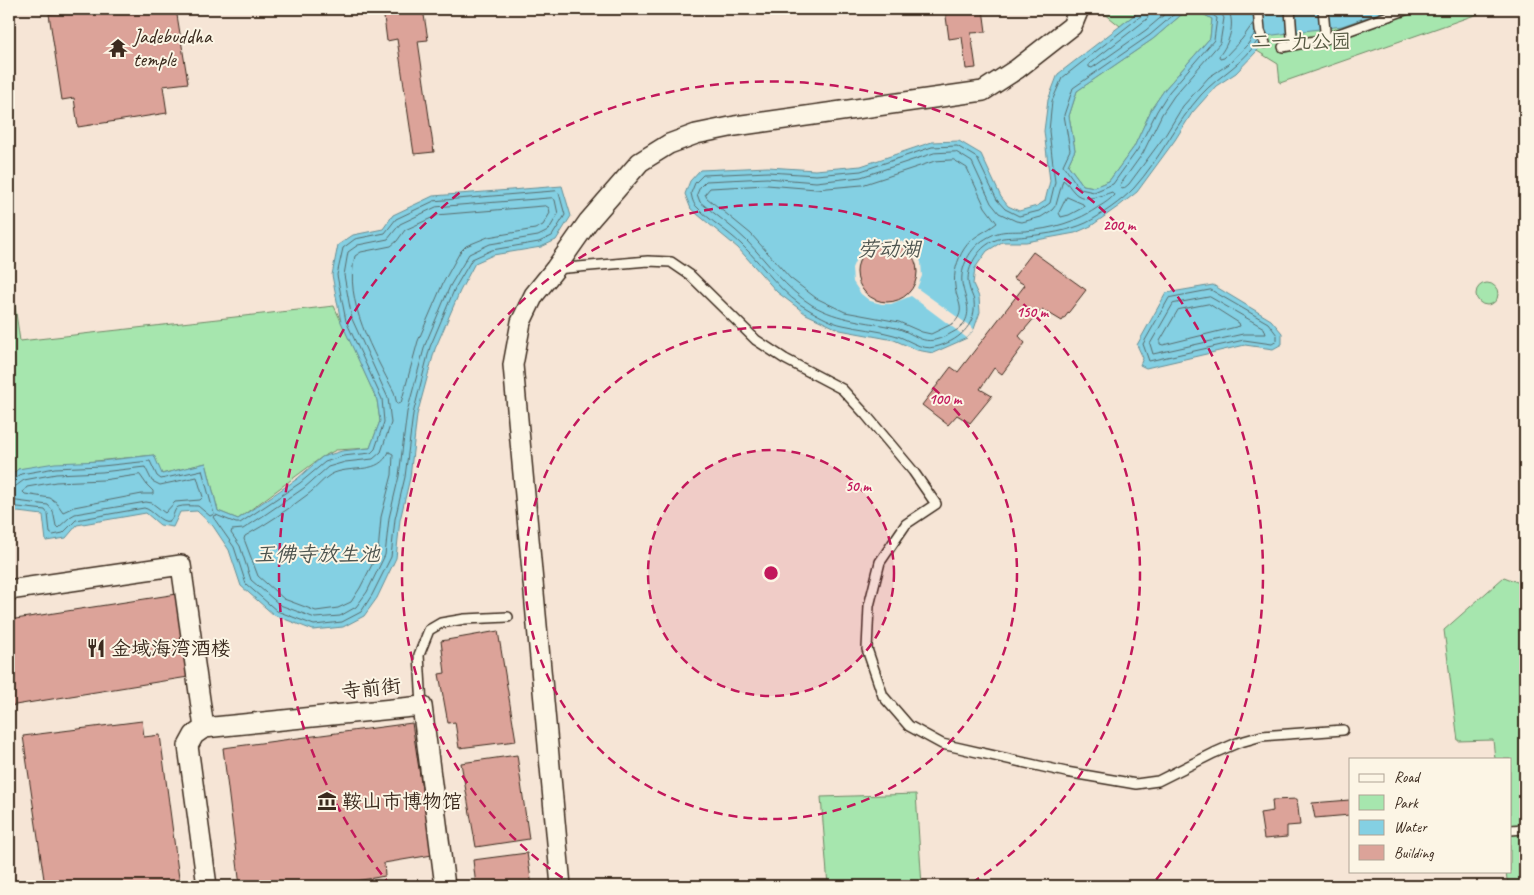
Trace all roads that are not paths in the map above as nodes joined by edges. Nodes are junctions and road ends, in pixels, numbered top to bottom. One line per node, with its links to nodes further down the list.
1 (1079, 9): 10 (street)
2 (1258, 9): 8 (lane)
3 (1290, 9): 7 (lane)
4 (1323, 9): 6 (lane)
5 (1408, 9): 9 (lane)
6 (1325, 31)
7 (1292, 37)
8 (1265, 43)
9 (1283, 47)
10 (555, 269): 15 (lane); 20 (street)
11 (9, 590): 14 (street)
12 (508, 617): 13 (lane)
13 (422, 706): 14 (street, 寺前街); 19 (street, 寺前街)
14 (204, 728): 18 (street)
15 (1343, 730)
16 (1525, 829): 17 (lane)
17 (1512, 830)
18 (207, 886)
19 (445, 886)
20 (561, 886)

